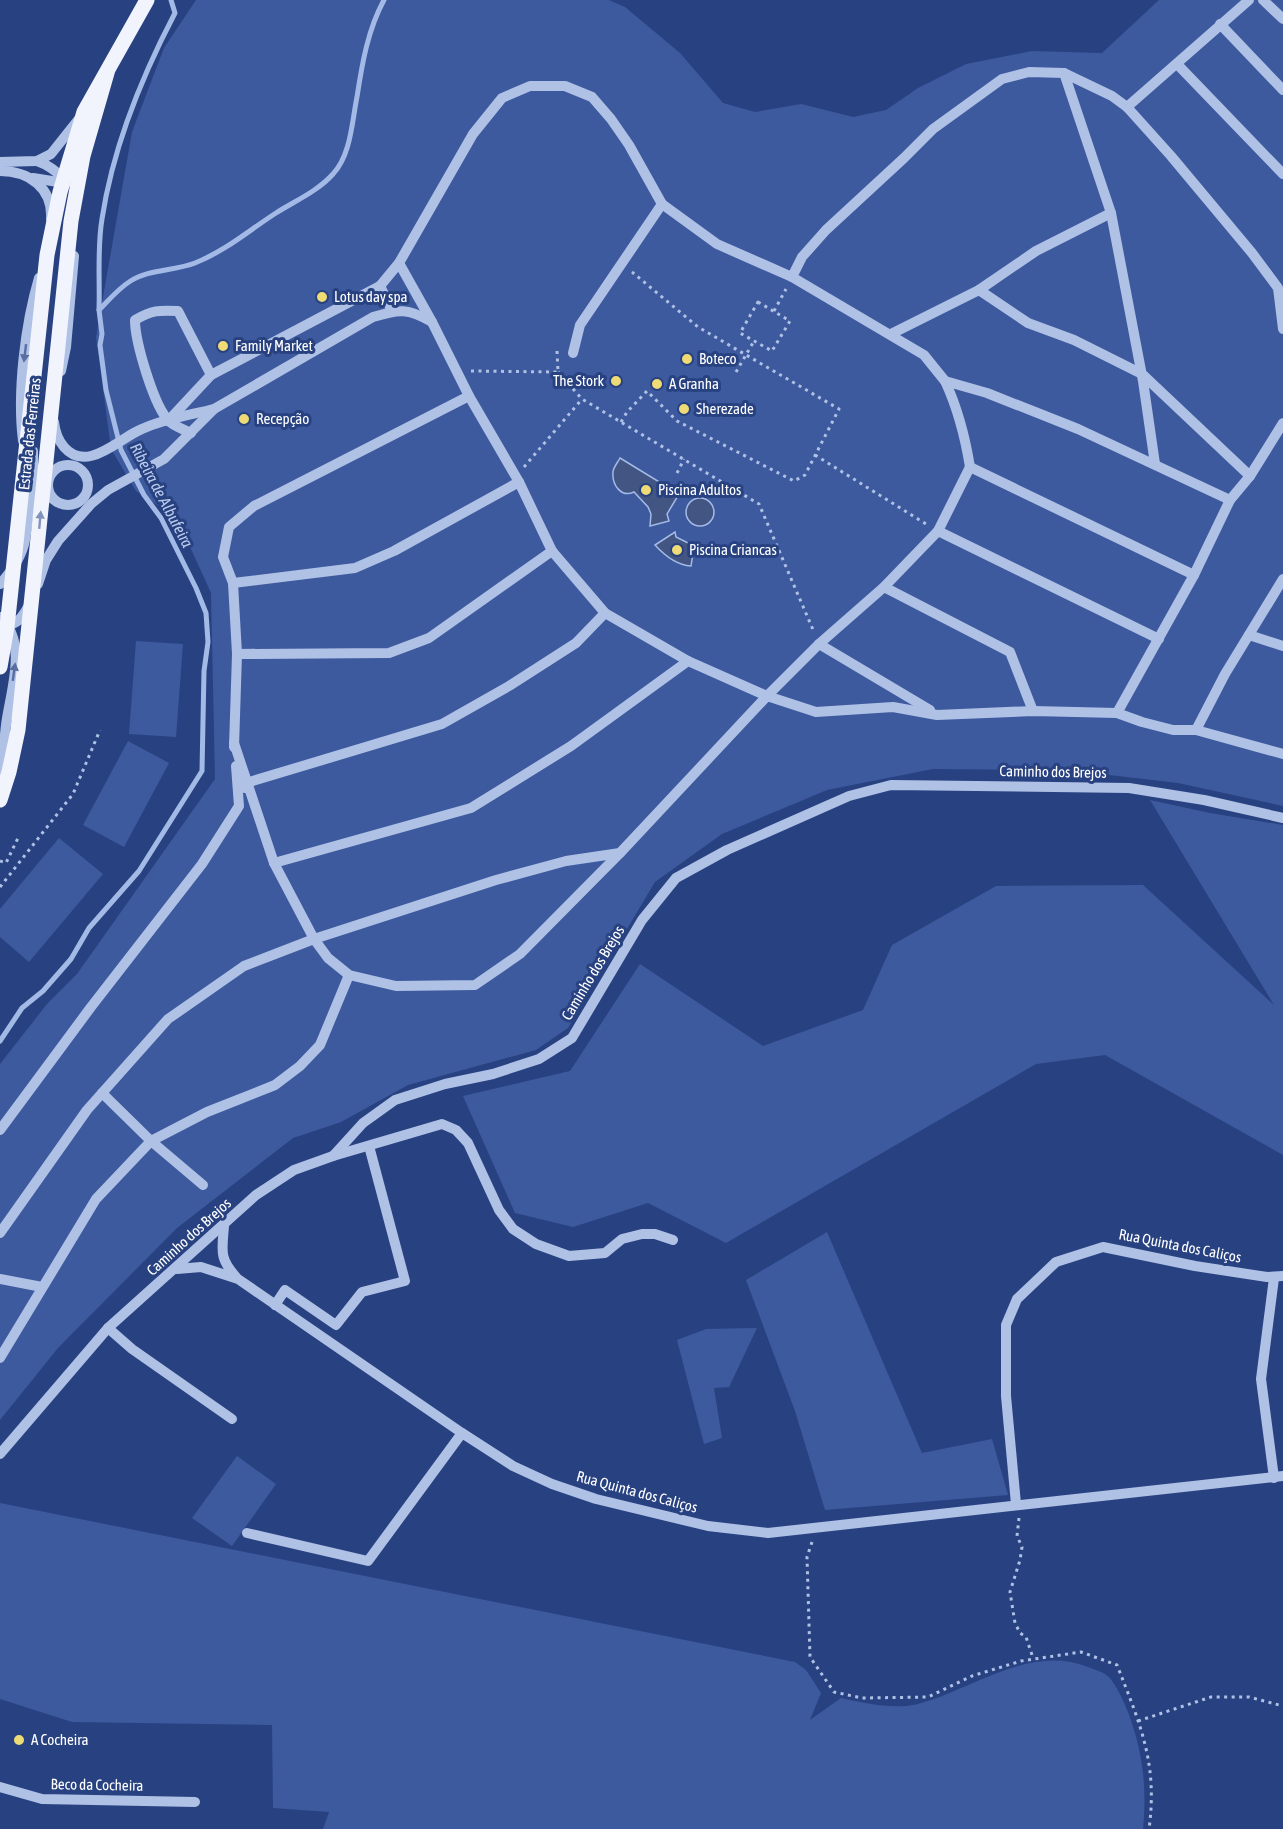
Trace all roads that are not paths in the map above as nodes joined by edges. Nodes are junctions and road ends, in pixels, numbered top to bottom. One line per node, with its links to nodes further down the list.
1 (147, 0): 7 (main road, Estrada das Ferreiras)
2 (1249, 0): 5 (street)
3 (1263, 0): 4 (street)
4 (1283, 19)
5 (1220, 24): 6 (street); 9 (street)
6 (1177, 64): 10 (street); 16 (street)
7 (107, 74): 11 (main road, Estrada das Ferreiras); 12 (main road, Estrada das Ferreiras)
8 (1064, 74): 10 (street); 21 (street); 25 (street)
9 (1283, 90)
10 (1127, 107): 28 (street)
11 (84, 112): 13 (street); 18 (main road, Estrada das Ferreiras)
12 (86, 146): 18 (street); 20 (main road, Estrada das Ferreiras)
13 (37, 161): 14 (street); 18 (street)
14 (0, 162)
15 (0, 171): 17 (street)
16 (1283, 174)
17 (32, 178): 18 (street); 22 (street)
18 (65, 180): 20 (street); 22 (main road, Estrada das Ferreiras)
19 (662, 204): 24 (street); 25 (street); 34 (street)
20 (74, 205): 39 (main road, Estrada das Ferreiras)
21 (1111, 213): 27 (street); 35 (street)
22 (50, 239): 23 (main road, Estrada das Ferreiras)
23 (47, 255): 31 (main road, Estrada das Ferreiras); 44 (street, one-way to 44)
24 (399, 263): 26 (street); 30 (street)
25 (792, 277): 33 (street)
26 (380, 286): 29 (street); 36 (street)
27 (979, 290): 33 (street); 35 (street)
28 (1281, 290): 32 (street)
29 (392, 311): 30 (street); 40 (street)
30 (432, 322): 38 (street)
31 (39, 323): 44 (main road, Estrada das Ferreiras); 51 (street)
32 (1283, 329)
33 (891, 334): 37 (street)
34 (573, 353)
35 (1142, 374): 46 (street); 49 (street)
36 (211, 375): 41 (street); 41 (street)
37 (945, 381): 46 (street); 48 (street)
38 (470, 396): 50 (street); 61 (street)
39 (52, 399): 45 (street); 51 (main road, Estrada das Ferreiras)
40 (214, 409): 41 (street); 43 (street)
41 (168, 421): 43 (street); 45 (street)
42 (1283, 423): 49 (street)
43 (191, 433): 55 (street)
44 (25, 456): 58 (main road, Estrada das Ferreiras)
45 (85, 458): 47 (street)
46 (1155, 464): 53 (street)
47 (73, 465): 51 (street); 52 (street)
48 (970, 468): 56 (street); 59 (street)
49 (1250, 476): 53 (street)
50 (517, 480): 57 (street); 61 (street)
51 (44, 481): 54 (street); 54 (street); 58 (street); 64 (main road, Estrada das Ferreiras, one-way to 51)
52 (87, 493): 54 (street); 55 (street)
53 (1230, 500): 59 (street)
54 (57, 502)
55 (74, 522): 64 (street)
56 (938, 531): 63 (street); 68 (street)
57 (552, 551): 65 (street); 71 (street)
58 (12, 571): 62 (street); 66 (main road, Estrada das Ferreiras)
59 (1194, 575): 68 (street)
60 (1283, 579): 67 (street)
61 (233, 583): 71 (street)
62 (0, 584)
63 (884, 587): 69 (street); 75 (street)
64 (33, 599): 66 (street); 82 (main road, Estrada das Ferreiras)
65 (605, 613): 72 (street); 81 (street)
66 (2, 624): 73 (main road, Estrada das Ferreiras); 82 (street, one-way to 66)
67 (1249, 635): 70 (street); 78 (street)
68 (1159, 639): 76 (street)
69 (819, 644): 74 (street); 77 (street)
70 (1283, 646)
71 (237, 654): 79 (street)
72 (688, 661): 74 (street); 86 (street)
73 (0, 667)
74 (767, 696): 77 (street); 85 (street)
75 (1033, 711): 76 (street); 77 (street)
76 (1117, 712): 78 (street)
77 (937, 715)
78 (1196, 730): 80 (street)
79 (234, 742): 81 (street); 83 (street)
80 (1283, 754)
81 (246, 783): 83 (street); 86 (street)
82 (1, 796)
83 (239, 806): 90 (street)
84 (1283, 818): 93 (street, Caminho dos Brejos)
85 (620, 853): 87 (street); 88 (street)
86 (274, 863): 87 (street)
87 (314, 939): 88 (street); 89 (street)
88 (349, 975): 91 (street)
89 (102, 1093): 91 (street); 96 (street)
90 (0, 1130)
91 (151, 1141): 94 (street); 102 (street)
92 (369, 1146): 93 (street); 97 (street); 103 (street)
93 (333, 1156): 95 (street, Caminho dos Brejos)
94 (203, 1185)
95 (224, 1226): 98 (street, Caminho dos Brejos); 101 (street)
96 (0, 1233)
97 (673, 1240)
98 (177, 1269): 101 (street); 104 (street, Caminho dos Brejos)
99 (1279, 1277): 109 (street, Rua Quinta dos Caliços); 110 (street, Rua Quinta dos Caliços)
100 (0, 1279): 102 (street)
101 (238, 1280): 103 (street, Rua Quinta dos Caliços)
102 (42, 1287): 105 (street)
103 (275, 1305): 107 (street, Rua Quinta dos Caliços)
104 (108, 1328): 106 (street); 108 (street, Caminho dos Brejos)
105 (0, 1358)
106 (232, 1419)
107 (462, 1433): 110 (street, Rua Quinta dos Caliços); 111 (street)
108 (0, 1454)
109 (1279, 1477): 110 (street, Rua Quinta dos Caliços)
110 (1016, 1504)
111 (247, 1533)
112 (0, 1787): 113 (street, Beco da Cocheira)
113 (195, 1802)

